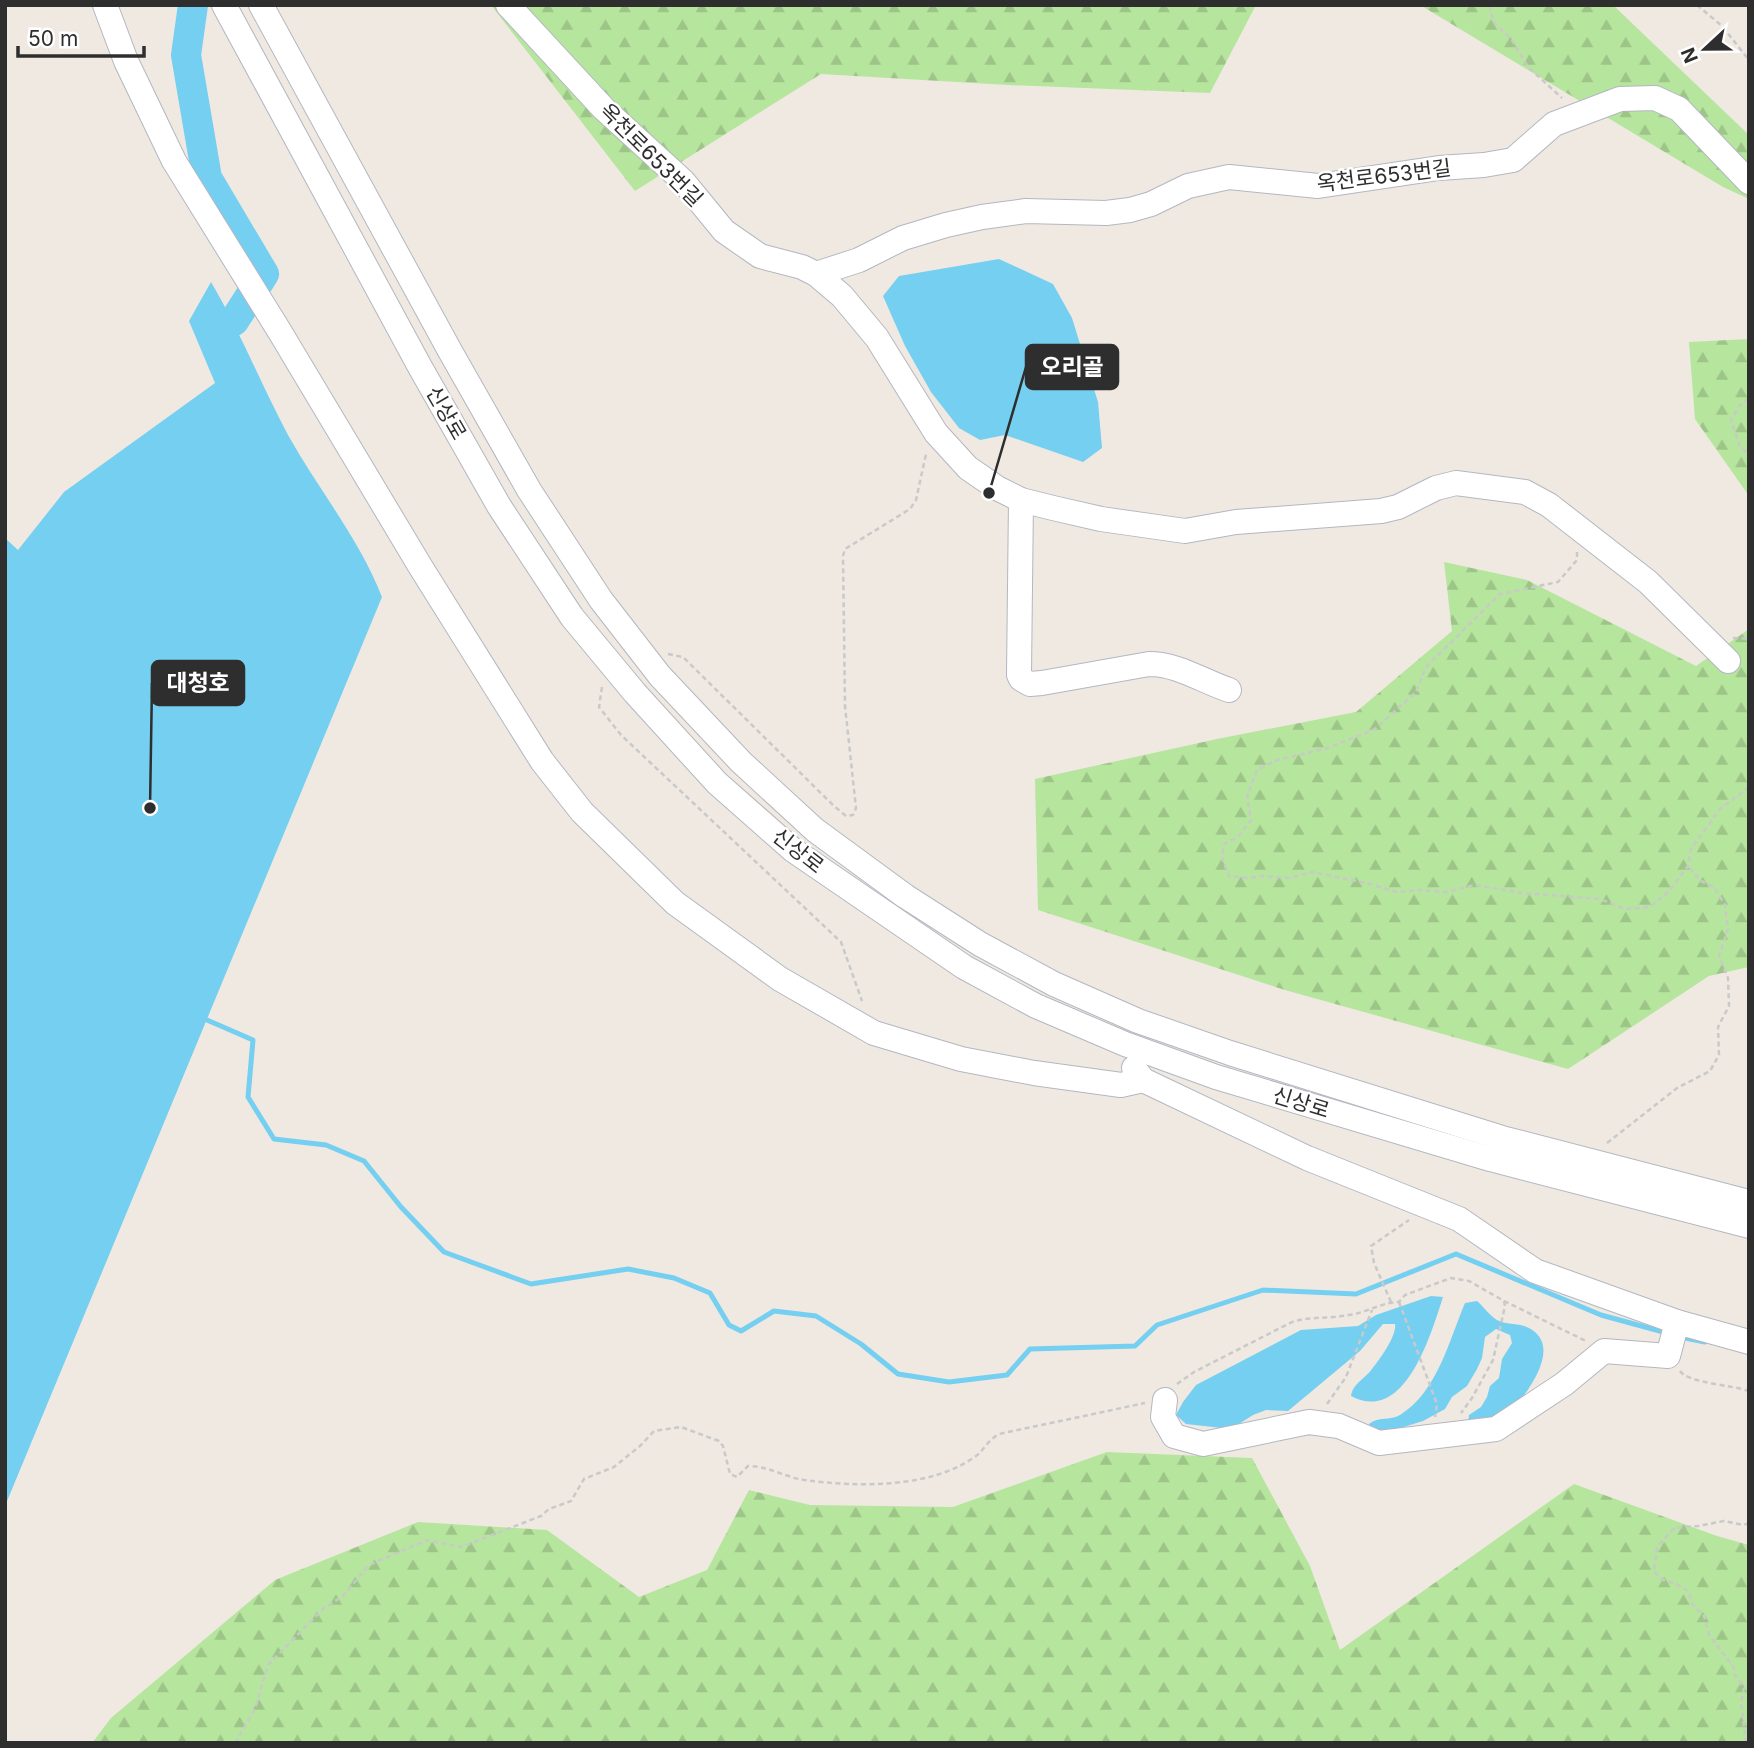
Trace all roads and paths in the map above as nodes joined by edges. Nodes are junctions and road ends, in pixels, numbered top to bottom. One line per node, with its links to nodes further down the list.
1 (105, 5): 24 (street)
2 (224, 5): 23 (street, 신상로)
3 (261, 5): 17 (street, 신상로)
4 (508, 5): 10 (street, 옥천로653번길)
5 (1490, 5): 8 (path)
6 (1697, 5): 7 (path)
7 (1749, 60)
8 (1580, 114): 9 (street, 옥천로653번길); 10 (street, 옥천로653번길)
9 (1749, 183)
10 (816, 274): 14 (street, 옥천로653번길)
11 (1749, 399): 13 (path)
12 (927, 449): 17 (path)
13 (1749, 455)
14 (1021, 500): 15 (street, 옥천로653번길); 19 (street)
15 (1577, 527): 16 (street, 옥천로653번길); 21 (path)
16 (1728, 661)
17 (659, 665): 25 (street, 신상로)
18 (603, 685): 22 (path)
19 (1229, 690)
20 (1749, 786): 21 (path)
21 (1688, 866): 25 (path)
22 (864, 1006)
23 (1111, 1038): 24 (street); 28 (street, 신상로)
24 (1143, 1080): 33 (street)
25 (1591, 1161): 26 (street, 신상로)
26 (1749, 1202)
27 (1412, 1218): 30 (path)
28 (1749, 1226)
29 (1504, 1301): 31 (path); 35 (path); 40 (path)
30 (1391, 1302): 31 (path); 32 (path)
31 (1399, 1302): 40 (path)
32 (1372, 1310): 38 (path); 39 (path)
33 (1677, 1322): 34 (street); 36 (street)
34 (1749, 1342)
35 (1604, 1351): 36 (street); 40 (street)
36 (1668, 1356): 37 (path)
37 (1749, 1391)
38 (1165, 1400): 39 (street); 42 (path)
39 (1319, 1424): 40 (street)
40 (1439, 1428)
41 (1749, 1523): 43 (path)
42 (235, 1743)
43 (1746, 1743)

